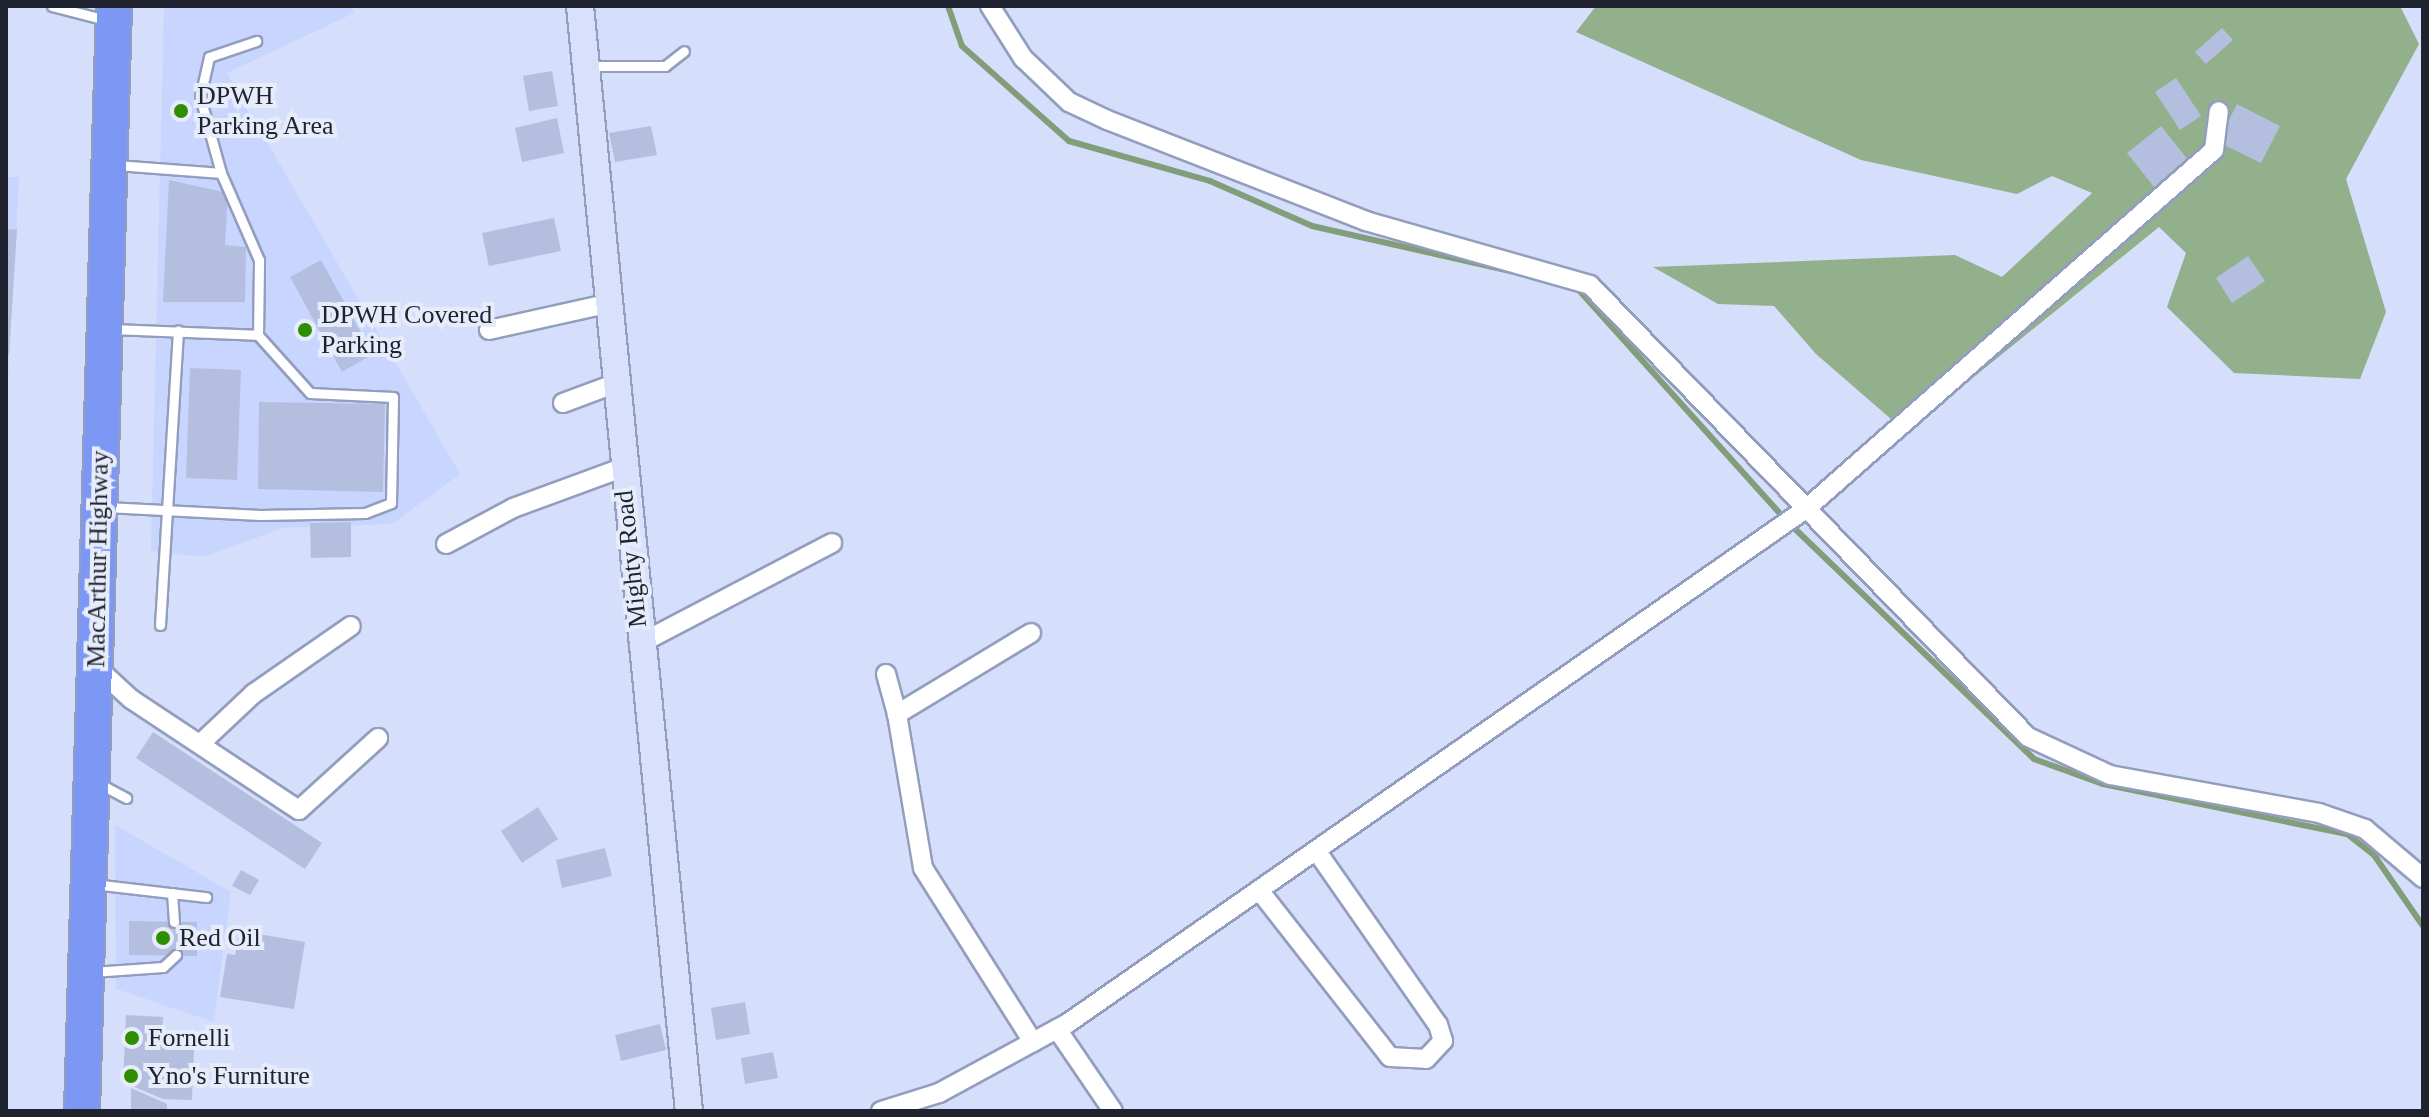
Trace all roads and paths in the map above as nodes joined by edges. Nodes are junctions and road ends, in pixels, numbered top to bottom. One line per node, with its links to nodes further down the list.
1 (52, 6): 4 (lane)
2 (580, 6): 7 (street, Mighty Road)
3 (990, 6): 20 (street)
4 (114, 14): 9 (highway, MacArthur Highway)
5 (256, 41): 10 (lane)
6 (684, 51): 7 (lane)
7 (583, 65): 11 (street, Mighty Road)
8 (2219, 111): 20 (street)
9 (109, 165): 10 (lane); 12 (highway, MacArthur Highway)
10 (221, 173): 15 (lane)
11 (606, 304): 13 (street); 16 (street, Mighty Road)
12 (104, 328): 14 (lane); 19 (highway, MacArthur Highway)
13 (489, 330)
14 (178, 331): 15 (lane); 21 (lane)
15 (258, 335): 21 (lane)
16 (614, 384): 17 (street); 18 (street, Mighty Road)
17 (563, 403)
18 (622, 468): 23 (street); 27 (street, Mighty Road)
19 (99, 506): 21 (lane); 28 (highway, MacArthur Highway)
20 (1807, 508): 35 (street); 36 (street)
21 (166, 511): 24 (lane)
22 (832, 543): 27 (street)
23 (446, 544)
24 (160, 625)
25 (351, 626): 32 (street)
26 (1031, 633): 30 (street)
27 (639, 644): 47 (street, Mighty Road)
28 (95, 666): 32 (street); 33 (highway, MacArthur Highway)
29 (886, 674): 30 (street)
30 (897, 714): 45 (street)
31 (378, 738): 32 (street)
32 (200, 744)
33 (92, 780): 34 (lane); 37 (highway, MacArthur Highway)
34 (126, 798)
35 (1316, 850): 38 (street); 38 (street)
36 (2423, 878)
37 (90, 884): 39 (lane); 43 (highway, MacArthur Highway)
38 (1259, 890): 44 (street)
39 (172, 893): 40 (lane); 41 (lane)
40 (206, 897)
41 (174, 922)
42 (176, 955): 43 (lane)
43 (86, 973): 46 (highway, MacArthur Highway)
44 (1057, 1029): 45 (street); 49 (street)
45 (1033, 1042): 48 (street)
46 (82, 1111)
47 (689, 1111)
48 (881, 1111)
49 (1113, 1111)

